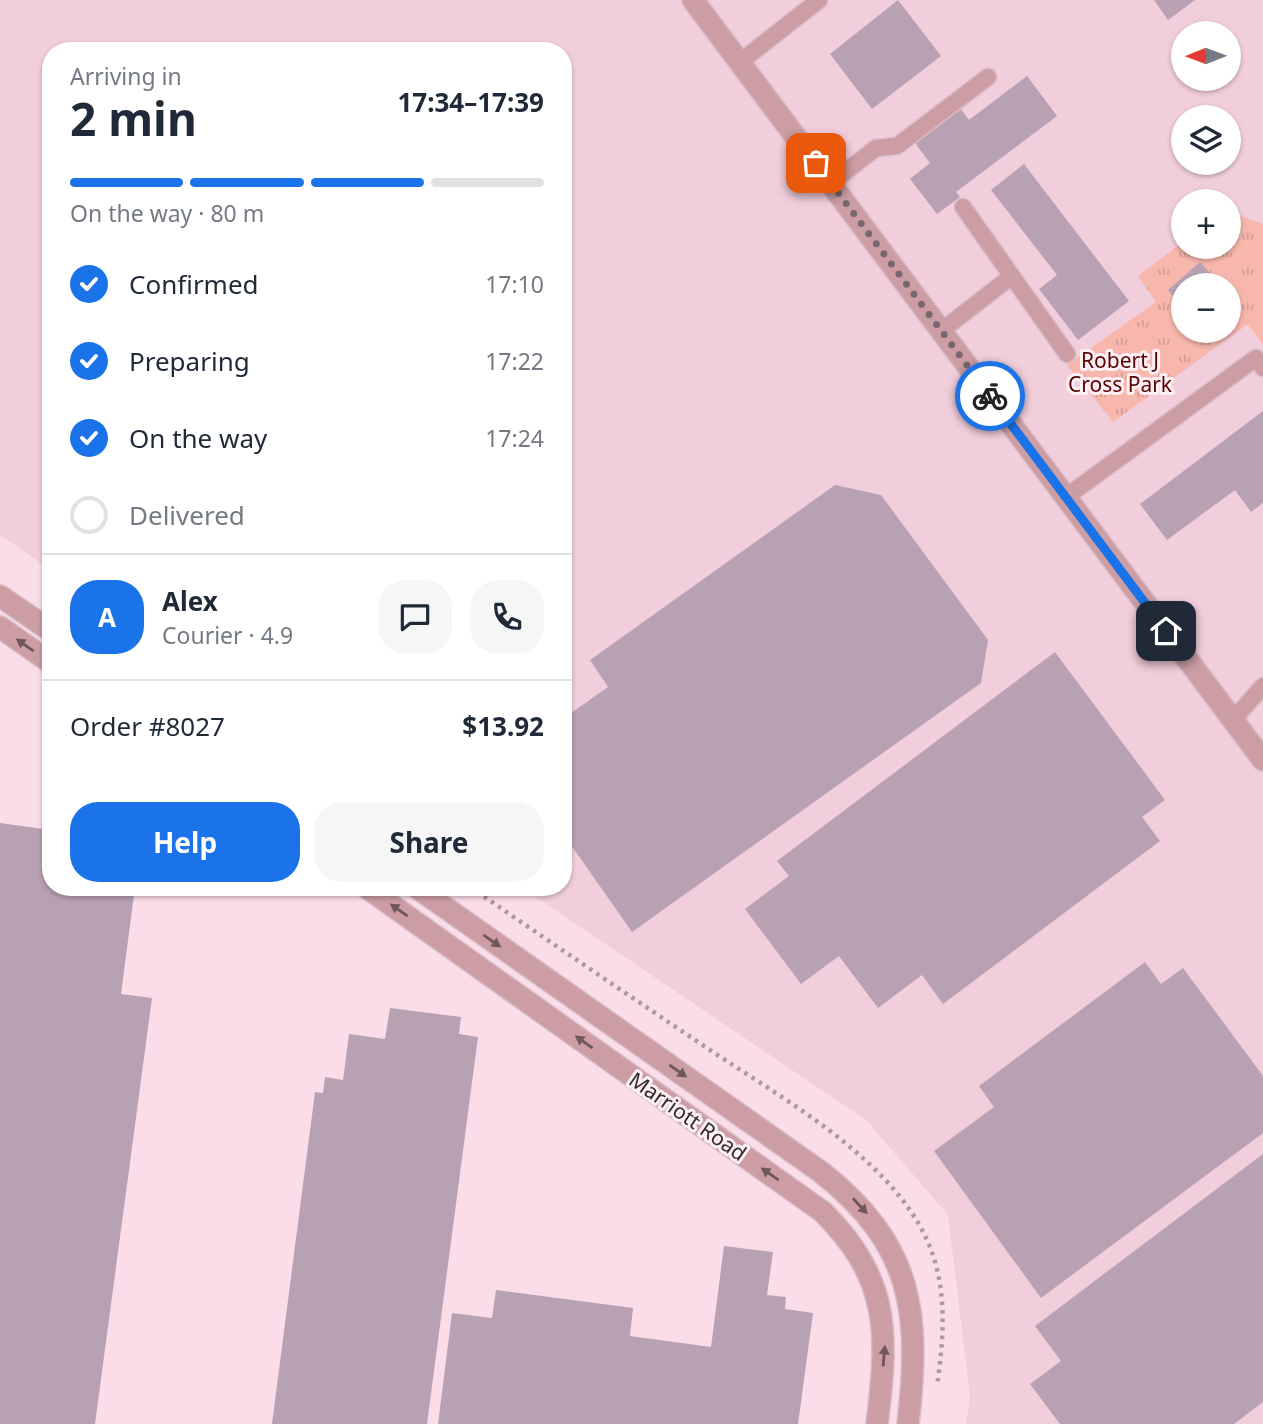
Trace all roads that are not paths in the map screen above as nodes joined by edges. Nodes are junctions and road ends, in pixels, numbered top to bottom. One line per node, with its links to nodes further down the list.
1 (693, 0): 3 (street)
2 (818, 0): 3 (lane)
3 (740, 62): 5 (street)
4 (988, 77): 5 (lane)
5 (831, 183): 8 (street)
6 (963, 207): 7 (lane)
7 (1012, 276): 8 (lane); 9 (lane)
8 (941, 331): 11 (street)
9 (1067, 354)
10 (1263, 368): 11 (lane)
11 (1066, 497): 17 (street)
12 (0, 596): 13 (street)
13 (42, 625)
14 (0, 627): 15 (street, one-way to 14)
15 (42, 657)
16 (1263, 686): 17 (lane)
17 (1233, 720): 18 (street)
18 (1263, 760)
19 (379, 896): 21 (street, Marriott Road, one-way to 19)
20 (429, 896): 22 (street, Marriott Road, one-way to 22)
21 (877, 1424)
22 (908, 1424)

